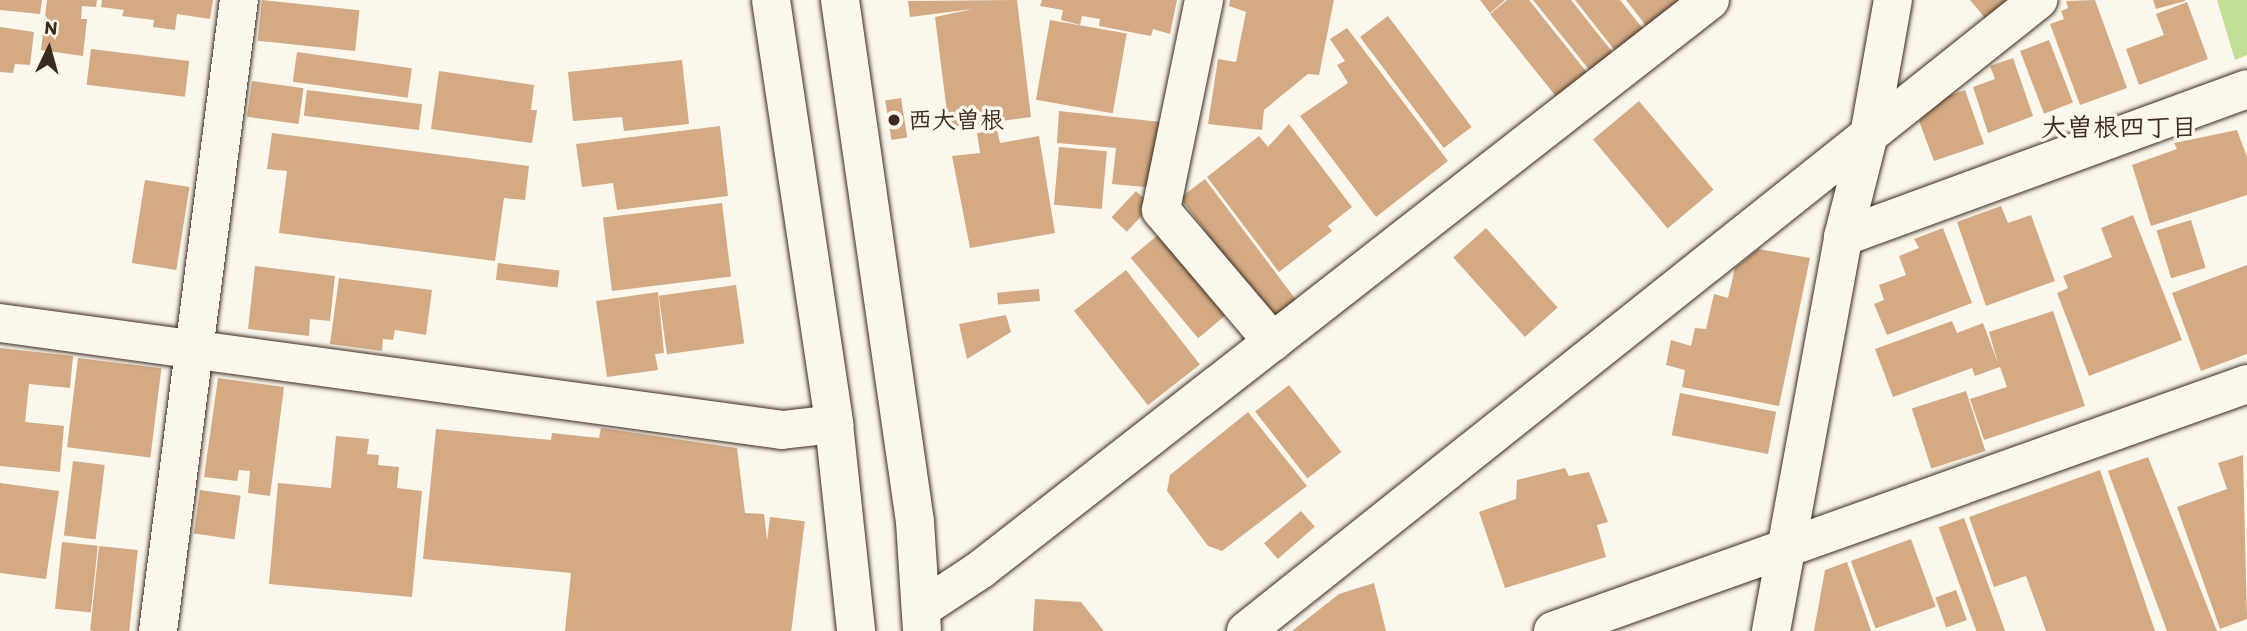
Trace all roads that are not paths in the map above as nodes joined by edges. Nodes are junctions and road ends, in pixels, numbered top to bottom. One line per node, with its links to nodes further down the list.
1 (239, 0): 13 (street)
2 (771, 0): 15 (street)
3 (841, 0): 17 (street)
4 (1204, 0): 12 (street)
5 (1710, 0): 12 (street)
6 (1893, 0): 9 (street)
7 (2038, 0): 9 (street)
8 (2247, 89): 10 (street)
9 (1870, 130): 10 (street); 20 (street)
10 (1843, 237): 16 (street)
11 (0, 323): 13 (street)
12 (1273, 342): 17 (street)
13 (193, 348): 15 (street); 18 (street)
14 (2247, 384): 16 (street)
15 (834, 425): 19 (street)
16 (1785, 551): 21 (street); 22 (street)
17 (922, 620)
18 (158, 631)
19 (856, 631)
20 (1246, 631)
21 (1553, 631)
22 (1771, 631)

